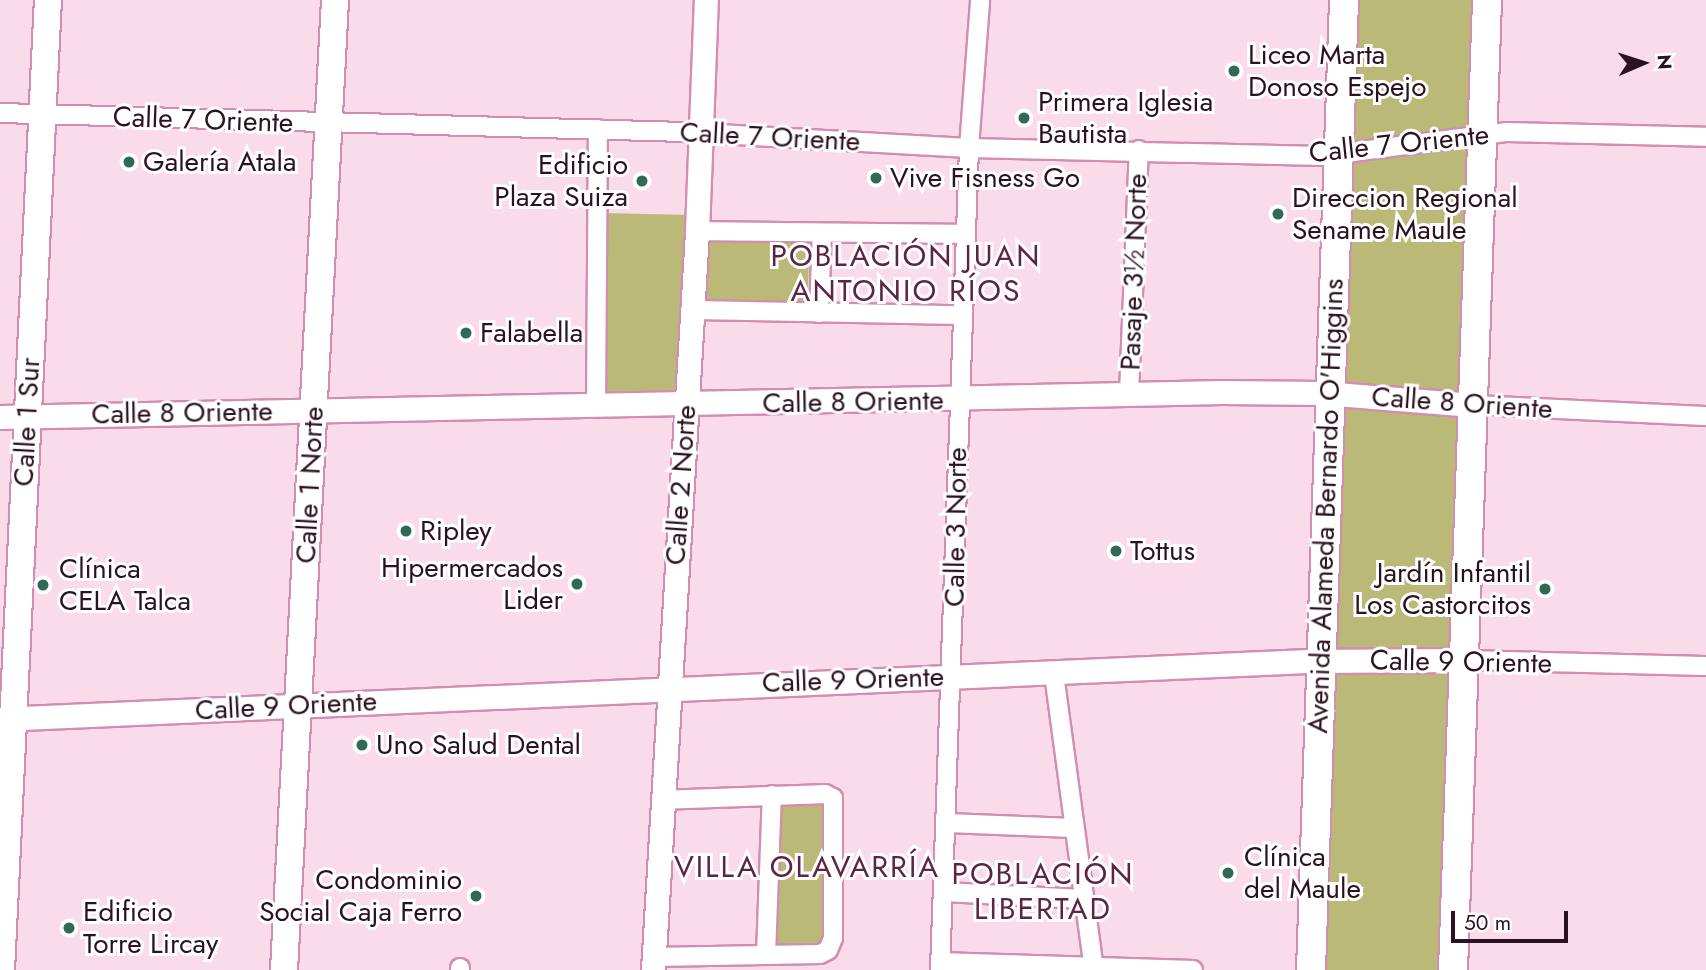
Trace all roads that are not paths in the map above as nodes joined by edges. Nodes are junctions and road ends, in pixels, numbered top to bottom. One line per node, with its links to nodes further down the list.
1 (48, 0): 8 (main road, Calle 1 Sur)
2 (335, 0): 9 (main road, Calle 1 Norte)
3 (706, 0): 11 (street, Calle 2 Norte)
4 (980, 0): 14 (street, Calle 3 Norte)
5 (1344, 0): 16 (main road, Avenida Alameda Bernardo O'Higgins)
6 (1487, 0): 12 (main road)
7 (0, 113): 8 (street, Calle 7 Oriente)
8 (43, 115): 9 (street, Calle 7 Oriente); 30 (main road, Calle 1 Sur)
9 (329, 124): 10 (street, Calle 7 Oriente); 29 (main road, Calle 1 Norte)
10 (598, 129): 11 (street, Calle 7 Oriente); 26 (street)
11 (700, 133): 14 (street, Calle 7 Oriente); 17 (street, Calle 2 Norte)
12 (1482, 135): 13 (street, Calle 7 Oriente); 16 (street, Calle 7 Oriente); 28 (main road)
13 (1706, 137)
14 (970, 148): 15 (street, Calle 7 Oriente); 19 (street, Calle 3 Norte)
15 (1139, 150): 16 (street, Calle 7 Oriente); 24 (street, Pasaje 3½ Norte)
16 (1339, 155): 23 (main road, Avenida Alameda Bernardo O'Higgins)
17 (697, 231): 18 (street); 20 (street, Calle 2 Norte)
18 (822, 233): 19 (street); 21 (street)
19 (966, 234): 22 (street, Calle 3 Norte)
20 (692, 310): 21 (street); 27 (street, Calle 2 Norte)
21 (819, 313): 22 (street)
22 (962, 315): 25 (street, Calle 3 Norte)
23 (1330, 393): 24 (street, Calle 8 Oriente); 28 (street, Calle 8 Oriente); 34 (main road, Avenida Alameda Bernardo O'Higgins)
24 (1129, 394): 25 (street, Calle 8 Oriente)
25 (959, 400): 27 (street, Calle 8 Oriente); 37 (street, Calle 3 Norte)
26 (596, 405): 27 (street, Calle 8 Oriente); 29 (street, Calle 8 Oriente)
27 (687, 405): 38 (street, Calle 2 Norte)
28 (1473, 405): 31 (street, Calle 8 Oriente); 33 (main road)
29 (313, 411): 30 (street, Calle 8 Oriente); 39 (main road, Calle 1 Norte)
30 (27, 416): 32 (street, Calle 8 Oriente); 40 (main road, Calle 1 Sur)
31 (1706, 416)
32 (0, 417)
33 (1464, 660): 34 (street, Calle 9 Oriente); 35 (street, Calle 9 Oriente); 55 (main road)
34 (1321, 661): 36 (street, Calle 9 Oriente); 54 (main road, Avenida Alameda Bernardo O'Higgins)
35 (1706, 666)
36 (1054, 674): 37 (street, Calle 9 Oriente); 44 (street)
37 (950, 677): 38 (street, Calle 9 Oriente); 43 (street, Calle 3 Norte)
38 (667, 687): 39 (street, Calle 9 Oriente); 42 (street, Calle 2 Norte)
39 (299, 705): 40 (street, Calle 9 Oriente); 52 (main road, Calle 1 Norte)
40 (7, 719): 51 (main road, Calle 1 Sur)
41 (772, 795): 42 (street); 47 (street); 47 (street)
42 (661, 800): 48 (street, Calle 2 Norte)
43 (947, 822): 44 (street); 45 (street, Calle 3 Norte)
44 (1073, 828): 46 (street)
45 (943, 892): 46 (street); 49 (street, Calle 3 Norte)
46 (1084, 899): 50 (street)
47 (765, 955): 48 (street)
48 (653, 964)
49 (940, 966): 50 (street)
50 (1093, 969): 53 (street)
51 (1, 970)
52 (285, 970)
53 (1193, 970)
54 (1311, 970)
55 (1453, 970)

